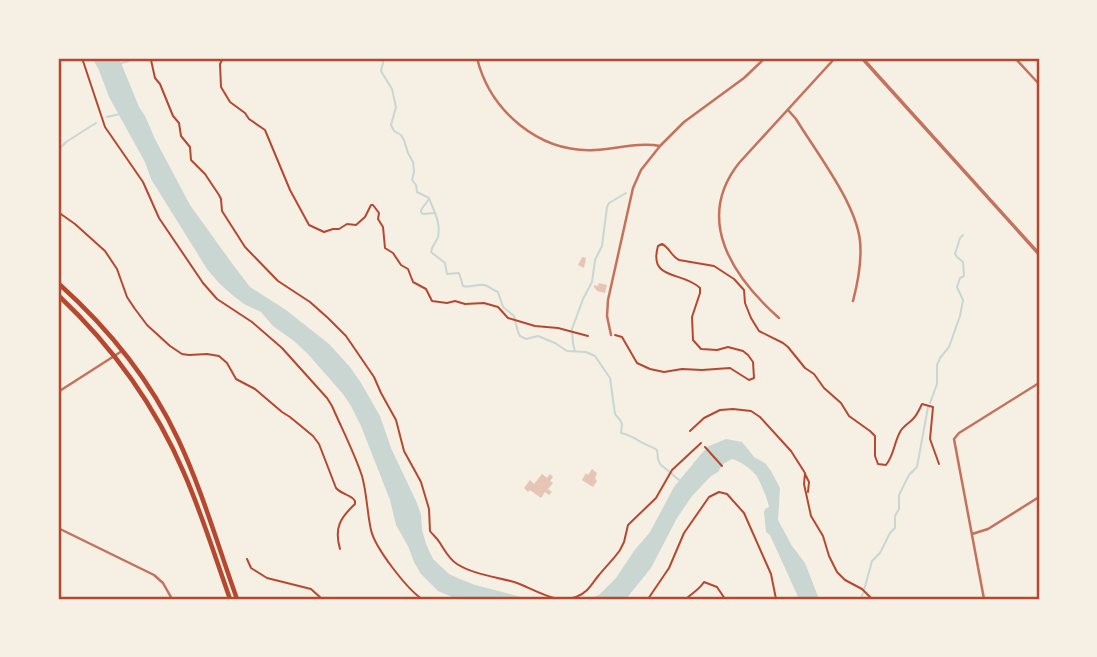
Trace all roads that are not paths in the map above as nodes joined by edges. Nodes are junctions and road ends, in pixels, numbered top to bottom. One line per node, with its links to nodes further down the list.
1 (477, 58): 8 (street)
2 (765, 58): 8 (street)
3 (835, 58): 7 (street)
4 (862, 58): 9 (street)
5 (1015, 58): 6 (street)
6 (1039, 84)
7 (788, 110): 12 (street); 13 (street)
8 (660, 146): 14 (street)
9 (1039, 254)
10 (58, 284): 15 (main road)
11 (58, 295): 16 (main road)
12 (853, 301)
13 (779, 318)
14 (611, 335)
15 (122, 351): 16 (street); 20 (main road)
16 (115, 356): 18 (street); 20 (main road)
17 (1039, 383): 22 (street)
18 (58, 392)
19 (1039, 497): 22 (street)
20 (203, 511): 24 (main road); 25 (main road)
21 (58, 528): 23 (street)
22 (971, 534): 26 (street)
23 (172, 599)
24 (230, 599)
25 (237, 599)
26 (984, 599)

